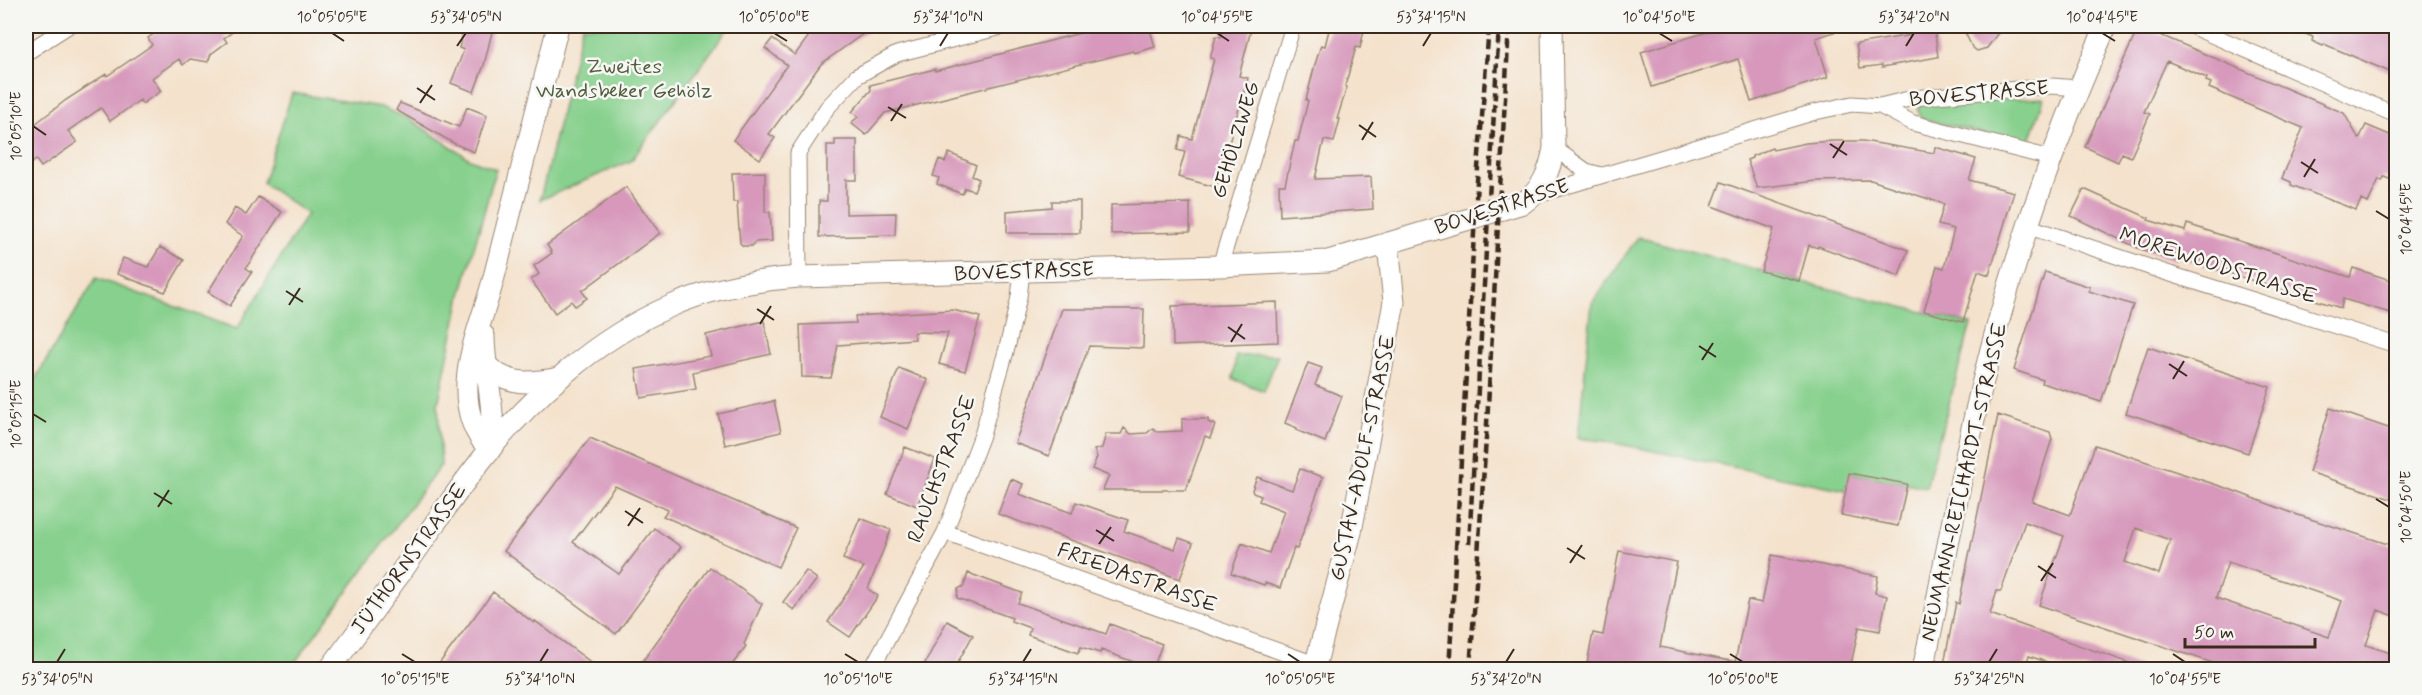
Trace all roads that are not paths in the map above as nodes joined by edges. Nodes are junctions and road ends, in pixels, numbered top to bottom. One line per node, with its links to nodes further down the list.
1 (68, 26): 8 (street)
2 (558, 26): 21 (street)
3 (1005, 26): 20 (street)
4 (1293, 26): 18 (street, GEHÖLZWEG)
5 (1552, 26): 12 (street)
6 (2106, 26): 9 (street, NEUMANN-REICHARDT-STRASSE)
7 (2191, 26): 11 (street)
8 (26, 53)
9 (2078, 88): 10 (street, BOVESTRASSE); 13 (street, NEUMANN-REICHARDT-STRASSE)
10 (1880, 106): 13 (street, BOVESTRASSE); 14 (street, BOVESTRASSE)
11 (2397, 115)
12 (1554, 148): 14 (street, BOVESTRASSE); 15 (street)
13 (2050, 158): 16 (street, NEUMANN-REICHARDT-STRASSE)
14 (1601, 175): 15 (street, BOVESTRASSE)
15 (1533, 196): 17 (street, BOVESTRASSE)
16 (2027, 226): 22 (street, MOREWOODSTRASSE); 30 (street, NEUMANN-REICHARDT-STRASSE)
17 (1388, 244): 18 (street, BOVESTRASSE); 27 (street, GUSTAV-ADOLF-STRASSE)
18 (1220, 266): 19 (street, BOVESTRASSE)
19 (1022, 272): 20 (street, BOVESTRASSE); 26 (street, RAUCHSTRASSE)
20 (799, 277): 24 (street, BOVESTRASSE)
21 (485, 312): 23 (street); 25 (street)
22 (2397, 345)
23 (485, 364): 24 (street); 25 (street)
24 (559, 378): 25 (street, BOVESTRASSE)
25 (490, 450): 28 (street, JÜTHORNSTRASSE)
26 (945, 532): 27 (street, FRIEDASTRASSE); 29 (street, RAUCHSTRASSE)
27 (1315, 667)
28 (329, 669)
29 (871, 669)
30 (1923, 669)

